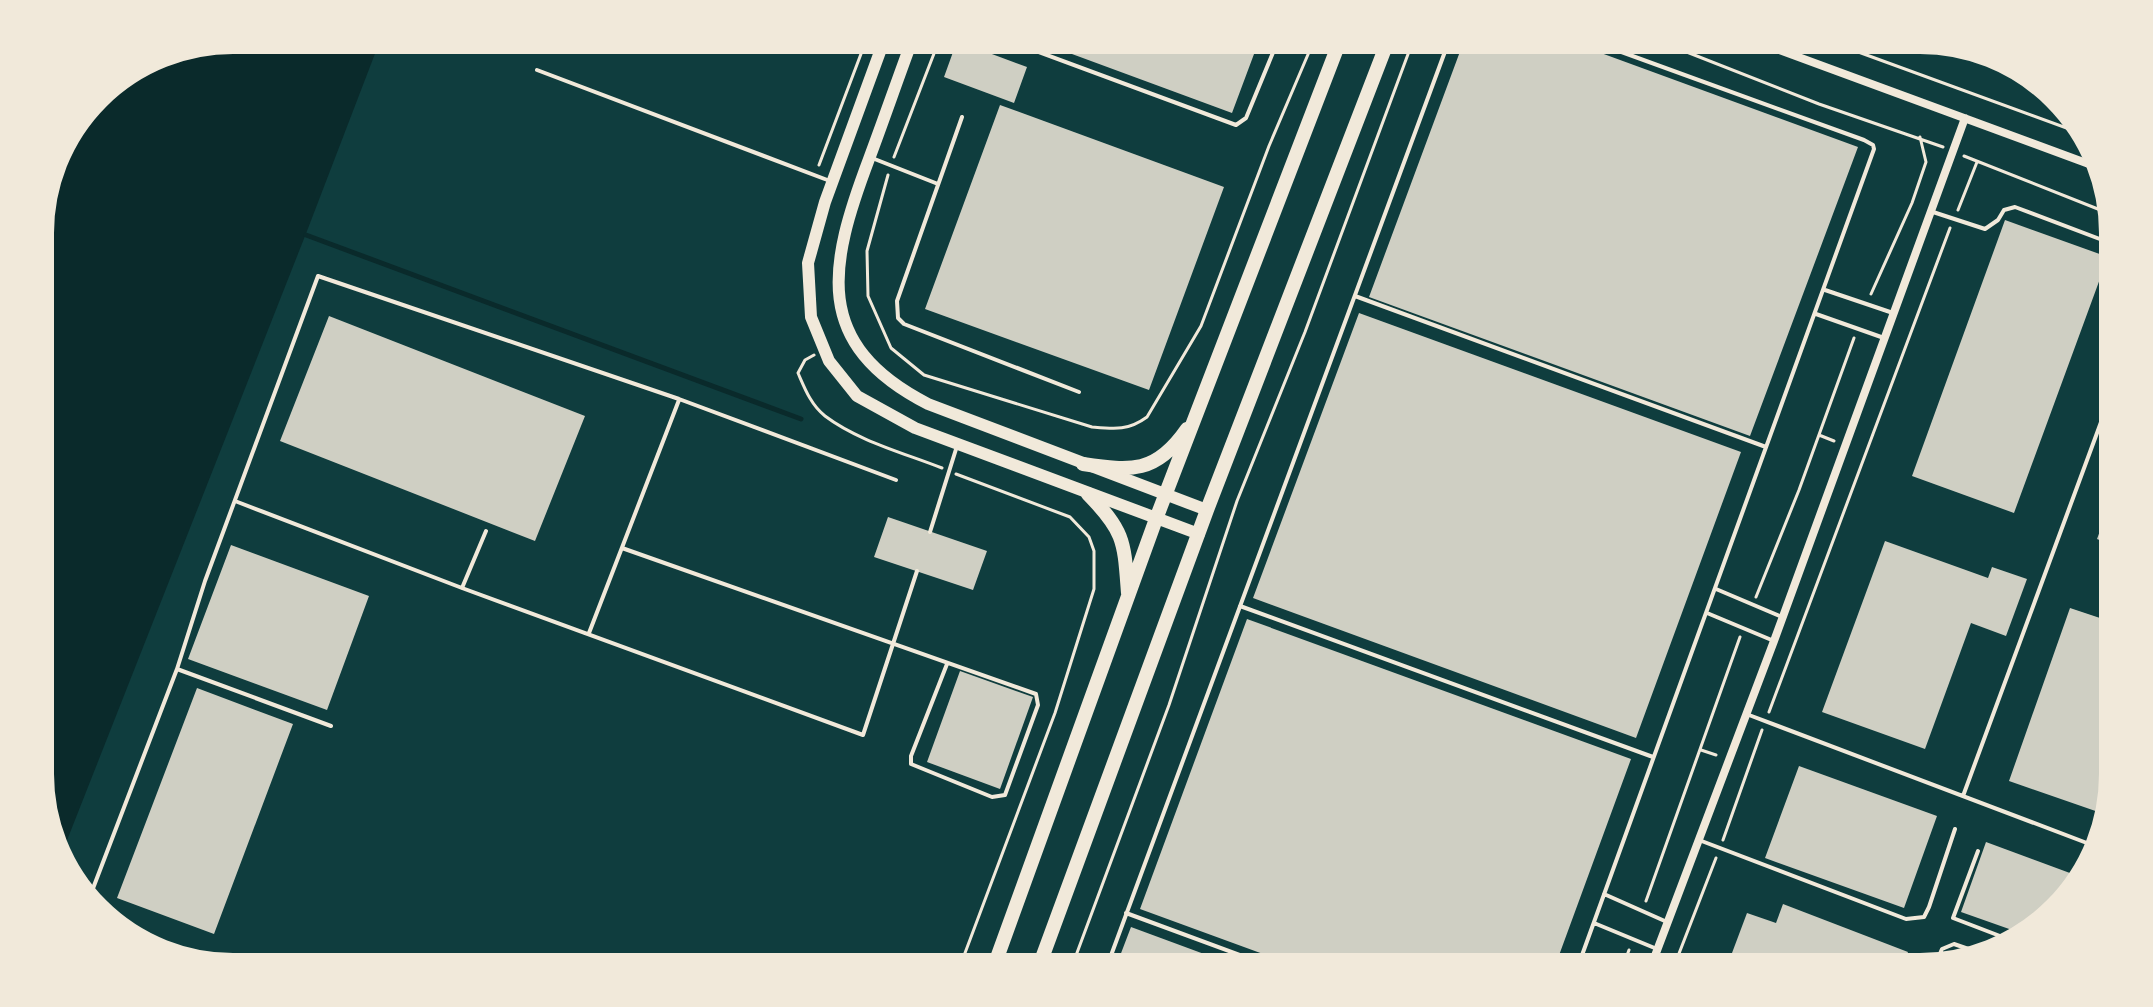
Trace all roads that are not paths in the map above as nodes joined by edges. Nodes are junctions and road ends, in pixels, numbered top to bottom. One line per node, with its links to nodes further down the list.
1 (880, 52): 15 (main road)
2 (908, 52): 13 (main road)
3 (1038, 52): 4 (lane)
4 (1273, 52)
5 (1336, 52): 26 (main road)
6 (1384, 52): 35 (main road)
7 (1445, 52): 20 (lane)
8 (1621, 52): 19 (lane)
9 (1785, 52): 12 (street)
10 (537, 70): 15 (lane)
11 (962, 117): 16 (lane)
12 (1965, 118): 14 (street); 17 (street)
13 (869, 157): 16 (lane); 30 (main road)
14 (2087, 163)
15 (832, 182): 28 (main road)
16 (939, 184): 24 (lane)
17 (1931, 211): 18 (lane); 21 (street)
18 (2101, 239)
19 (1825, 290): 21 (lane); 22 (lane)
20 (1355, 296): 29 (lane); 45 (lane)
21 (1893, 313): 23 (street)
22 (1816, 314): 23 (lane); 29 (lane)
23 (1884, 338): 47 (street)
24 (1079, 392)
25 (679, 399): 31 (lane); 34 (lane); 40 (lane)
26 (1197, 414): 30 (main road); 33 (main road)
27 (2101, 422): 56 (lane)
28 (958, 444): 32 (main road); 38 (lane)
29 (1767, 447): 43 (lane)
30 (1083, 464): 33 (main road)
31 (896, 480)
32 (1088, 494): 36 (main road); 44 (main road)
33 (1166, 496): 35 (main road); 36 (main road)
34 (235, 501): 42 (lane); 52 (lane)
35 (1207, 510): 39 (main road)
36 (1156, 519): 39 (main road); 44 (main road)
37 (486, 531): 42 (lane)
38 (930, 532)
39 (1199, 534): 71 (main road)
40 (622, 548): 48 (lane); 50 (lane)
41 (917, 571): 50 (lane)
42 (462, 588): 48 (lane)
43 (1716, 589): 46 (lane); 47 (lane)
44 (1128, 601): 70 (main road)
45 (1240, 606): 55 (lane); 63 (lane)
46 (1707, 613): 49 (lane); 55 (lane)
47 (1782, 617): 49 (street)
48 (589, 633): 50 (lane)
49 (1774, 641): 53 (street)
50 (892, 646): 51 (lane)
51 (947, 664): 51 (lane)
52 (177, 669): 54 (lane); 61 (lane)
53 (1746, 714): 56 (lane); 58 (street)
54 (331, 726)
55 (1653, 757): 62 (lane)
56 (1963, 796): 59 (lane)
57 (1955, 829): 58 (lane)
58 (1697, 839): 64 (street)
59 (2087, 843)
60 (1978, 851): 66 (lane)
61 (93, 888)
62 (1604, 894): 64 (lane); 65 (lane)
63 (1126, 913): 72 (lane); 73 (lane)
64 (1667, 922): 68 (street)
65 (1594, 923): 68 (lane); 74 (lane)
66 (2000, 936)
67 (1967, 948): 69 (lane)
68 (1657, 949): 75 (street)
69 (1940, 954)
70 (998, 955)
71 (1043, 955)
72 (1111, 955)
73 (1240, 955)
74 (1582, 955)
75 (1655, 955)

